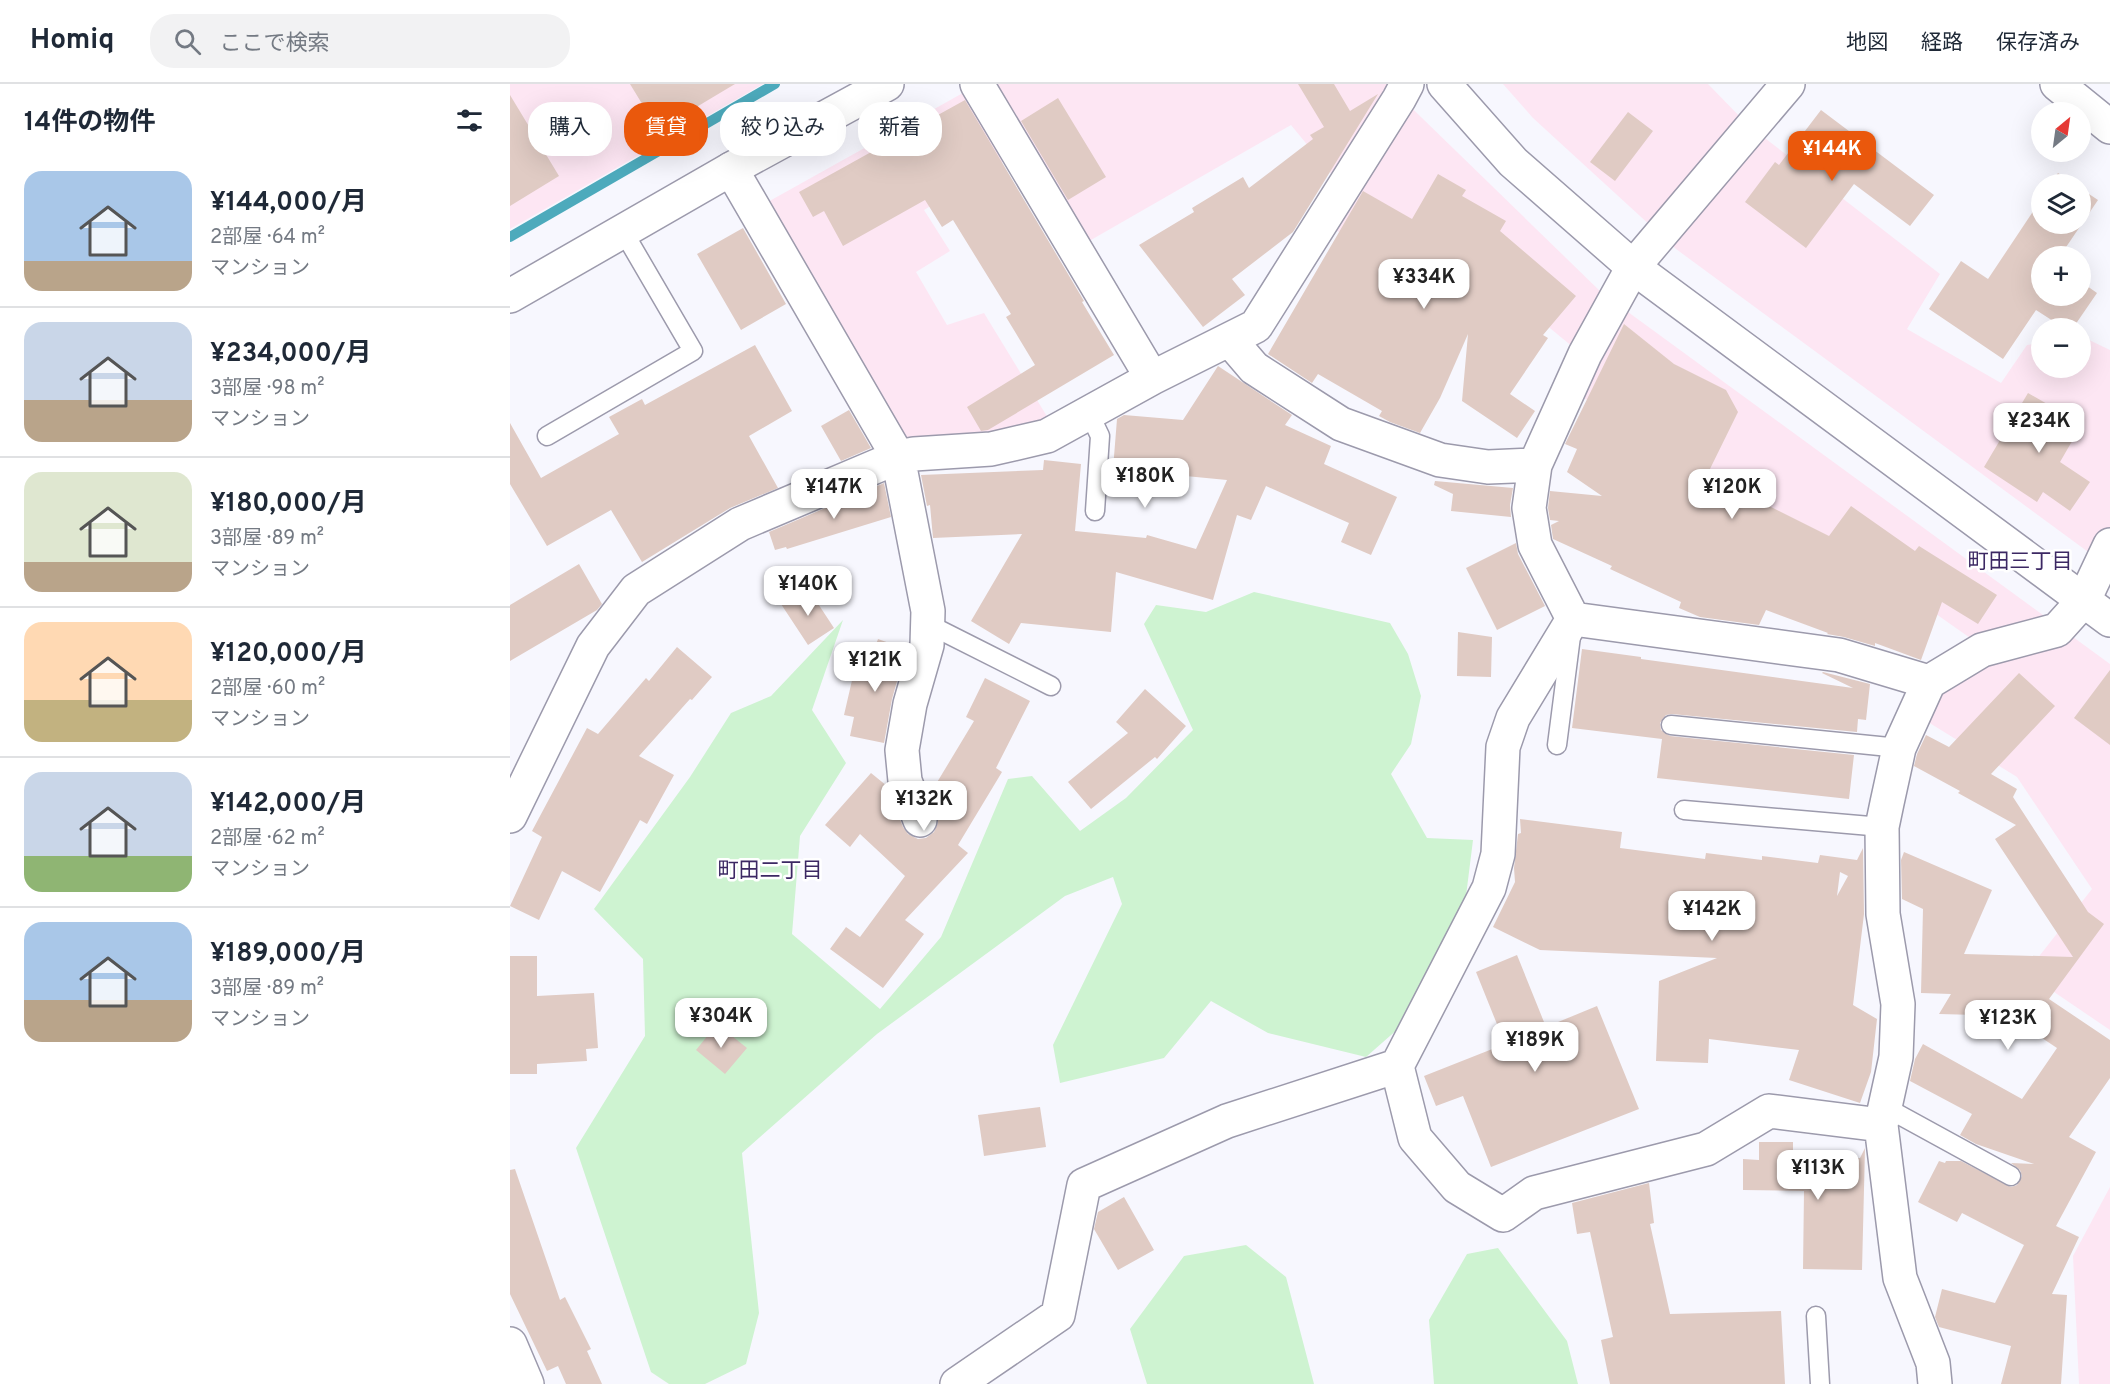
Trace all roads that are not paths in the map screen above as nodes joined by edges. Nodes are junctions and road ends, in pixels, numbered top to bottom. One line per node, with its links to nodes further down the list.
1 (887, 84): 8 (street)
2 (977, 84): 13 (street)
3 (1407, 84): 12 (street)
4 (1444, 84): 10 (street)
5 (1788, 84): 10 (street)
6 (2057, 84): 7 (street)
7 (2110, 127)
8 (731, 169): 9 (street); 16 (street)
9 (623, 231): 11 (street); 15 (lane)
10 (1633, 267): 17 (street); 20 (street)
11 (510, 296)
12 (1230, 340): 13 (street); 17 (street)
13 (1152, 378): 14 (street)
14 (1089, 413): 16 (street); 18 (lane)
15 (547, 436)
16 (898, 457): 23 (street); 30 (street)
17 (1535, 465): 21 (street)
18 (1095, 511)
19 (2110, 545): 20 (street)
20 (2084, 600): 22 (street); 24 (street)
21 (1573, 620): 24 (street); 27 (lane); 33 (street)
22 (2110, 620)
23 (928, 624): 25 (lane); 31 (street)
24 (1929, 682): 28 (street)
25 (1051, 686)
26 (1671, 725): 28 (lane)
27 (1557, 745)
28 (1899, 748): 32 (street)
29 (1684, 810): 32 (lane)
30 (510, 816)
31 (920, 820)
32 (1882, 827): 34 (street)
33 (1397, 1066): 34 (street); 39 (street)
34 (1883, 1116): 35 (lane); 41 (street)
35 (2010, 1176)
36 (1816, 1316): 40 (lane)
37 (510, 1344): 38 (street)
38 (527, 1384)
39 (957, 1384)
40 (1820, 1384)
41 (1935, 1384)

